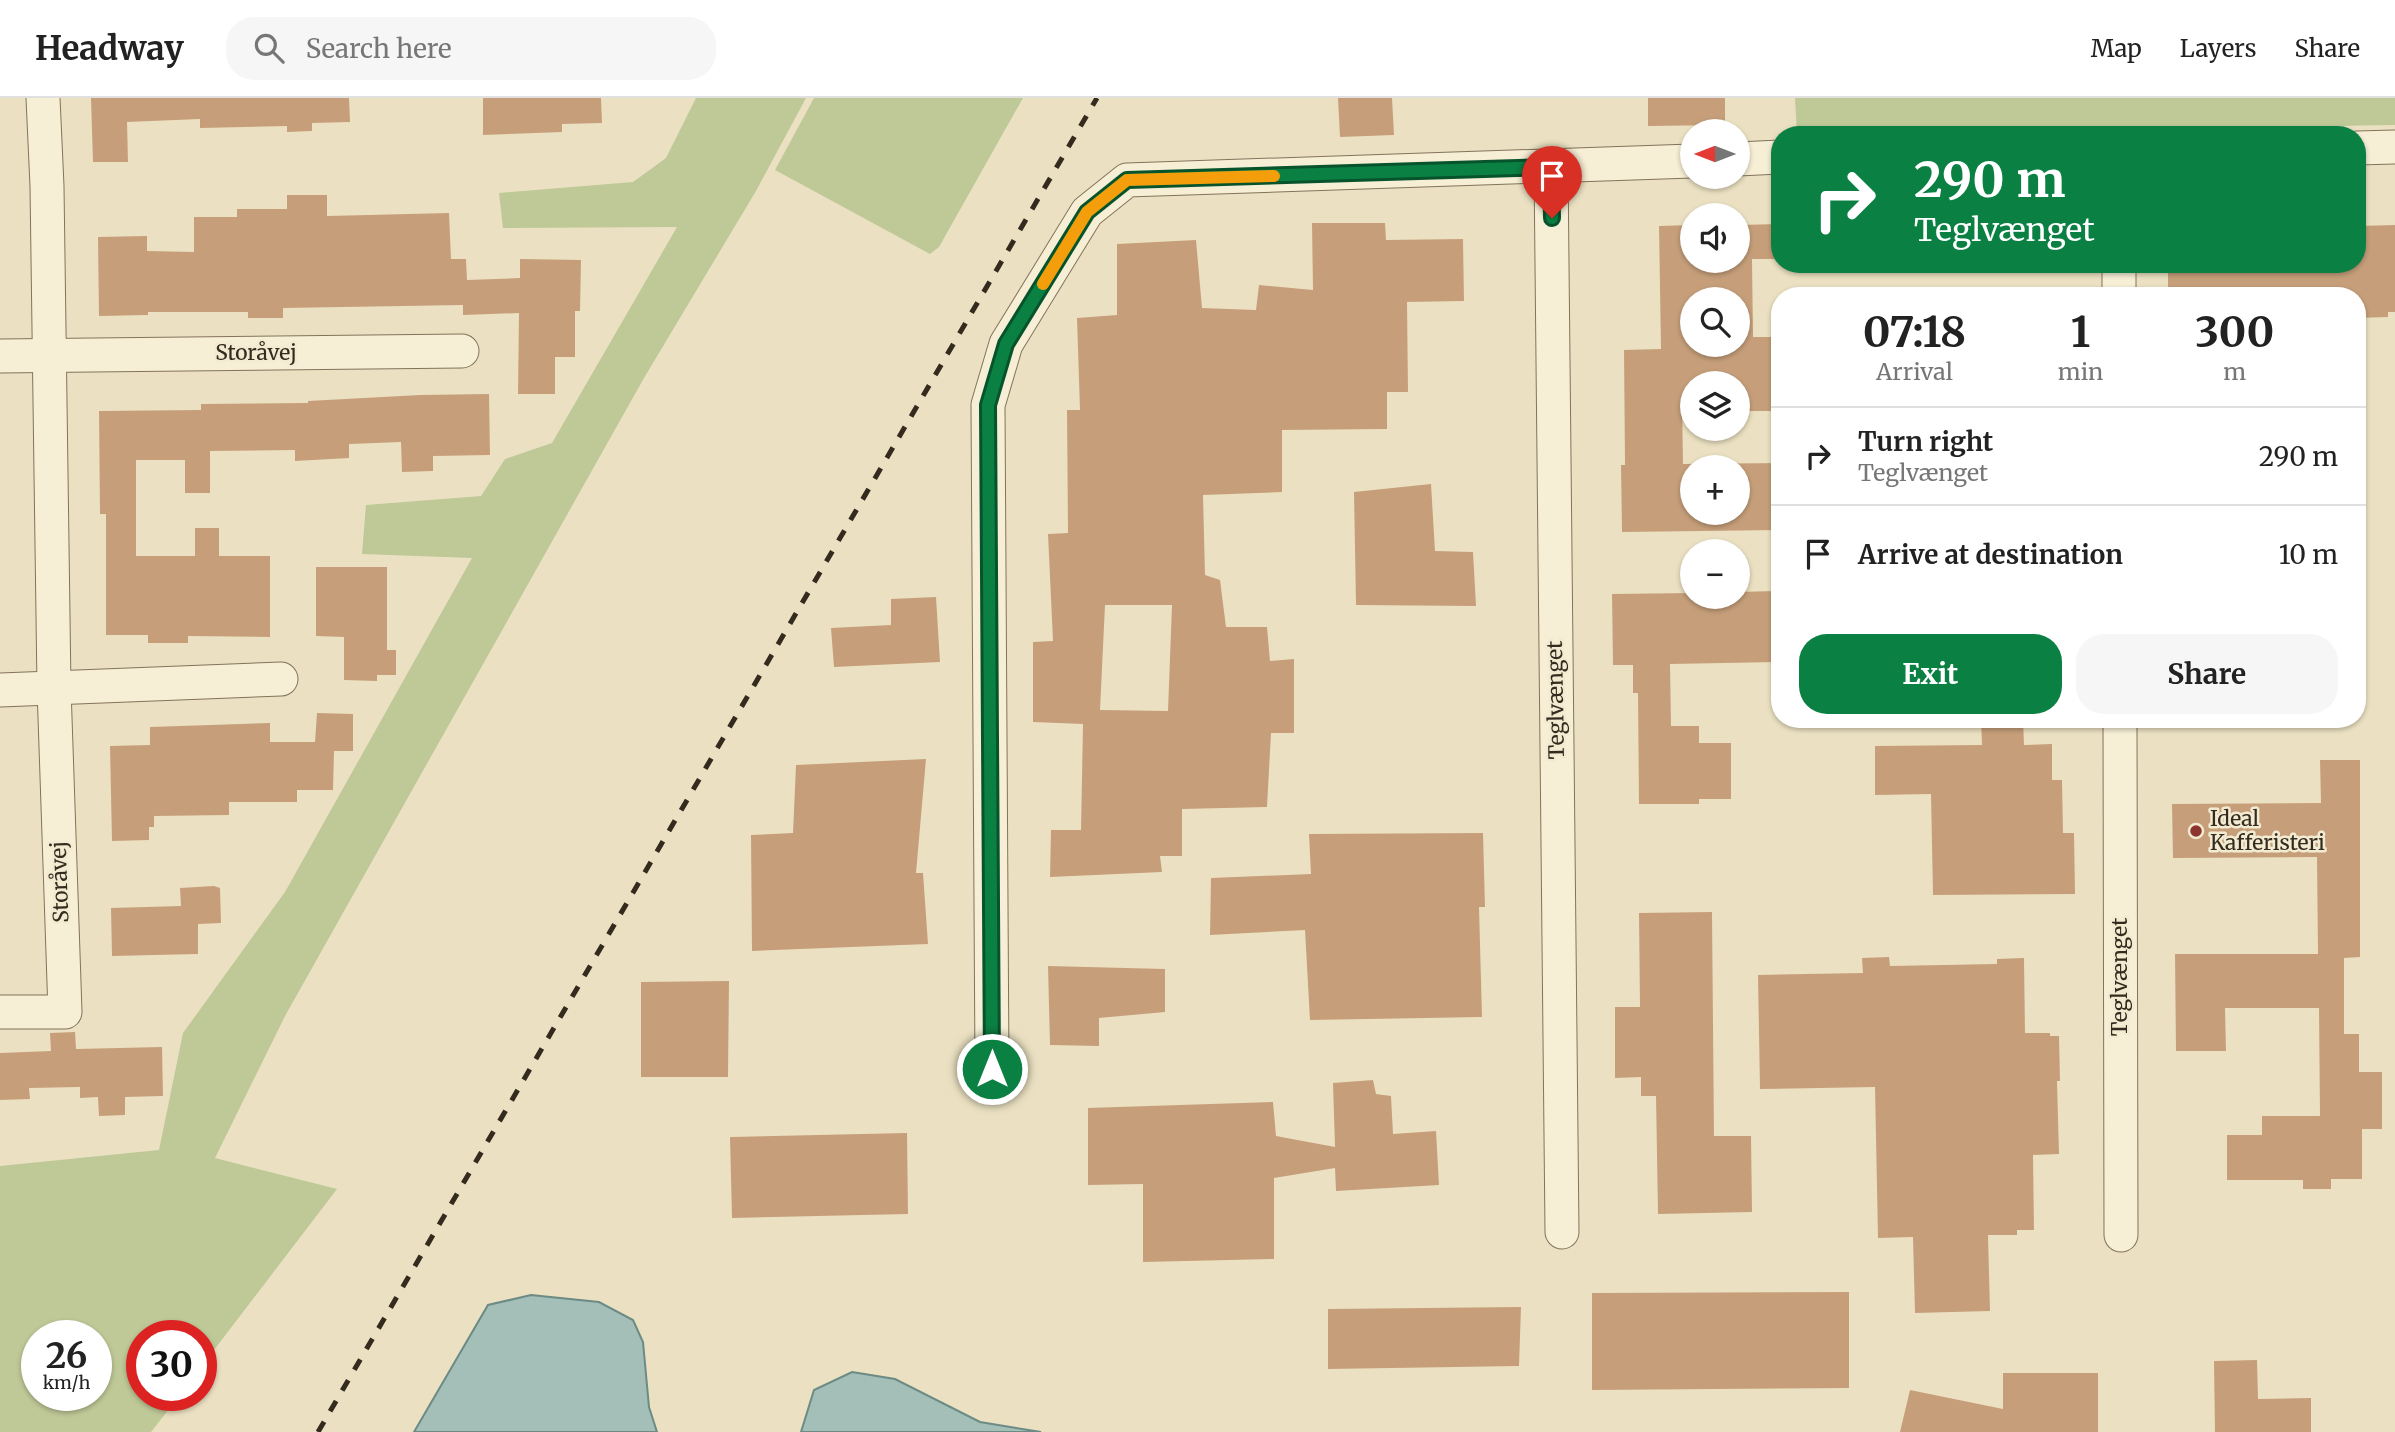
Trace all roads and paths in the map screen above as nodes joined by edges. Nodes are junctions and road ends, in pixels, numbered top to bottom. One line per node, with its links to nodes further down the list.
1 (43, 98): 9 (street, Storåvej)
2 (2395, 147): 3 (street)
3 (2366, 148)
4 (1771, 158): 5 (street)
5 (1750, 159)
6 (1680, 162): 7 (street)
7 (1551, 167): 16 (street); 17 (street, Teglvænget)
8 (462, 351): 9 (street, Storåvej)
9 (49, 354): 10 (street, Storåvej); 12 (street, Storåvej)
10 (0, 356)
11 (281, 679): 12 (street)
12 (54, 688): 13 (street); 15 (street, Storåvej)
13 (0, 690)
14 (2120, 728): 18 (street, Teglvænget)
15 (0, 1012)
16 (992, 1069)
17 (1562, 1233)
18 (2121, 1235)

